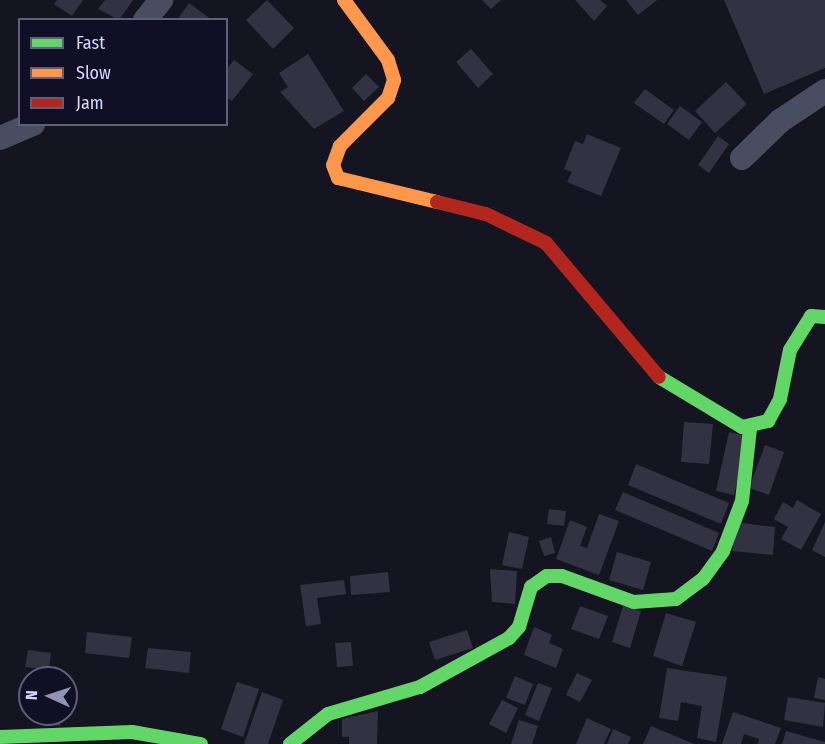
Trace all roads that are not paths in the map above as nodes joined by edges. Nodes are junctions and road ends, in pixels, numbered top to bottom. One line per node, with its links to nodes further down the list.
1 (161, 0): 3 (street)
2 (344, 0): 9 (street)
3 (147, 18)
4 (825, 91): 7 (street)
5 (28, 126): 6 (street)
6 (0, 138)
7 (742, 158)
8 (825, 317): 9 (street)
9 (750, 428): 12 (street)
10 (0, 737): 11 (street)
11 (201, 744)
12 (290, 744)

